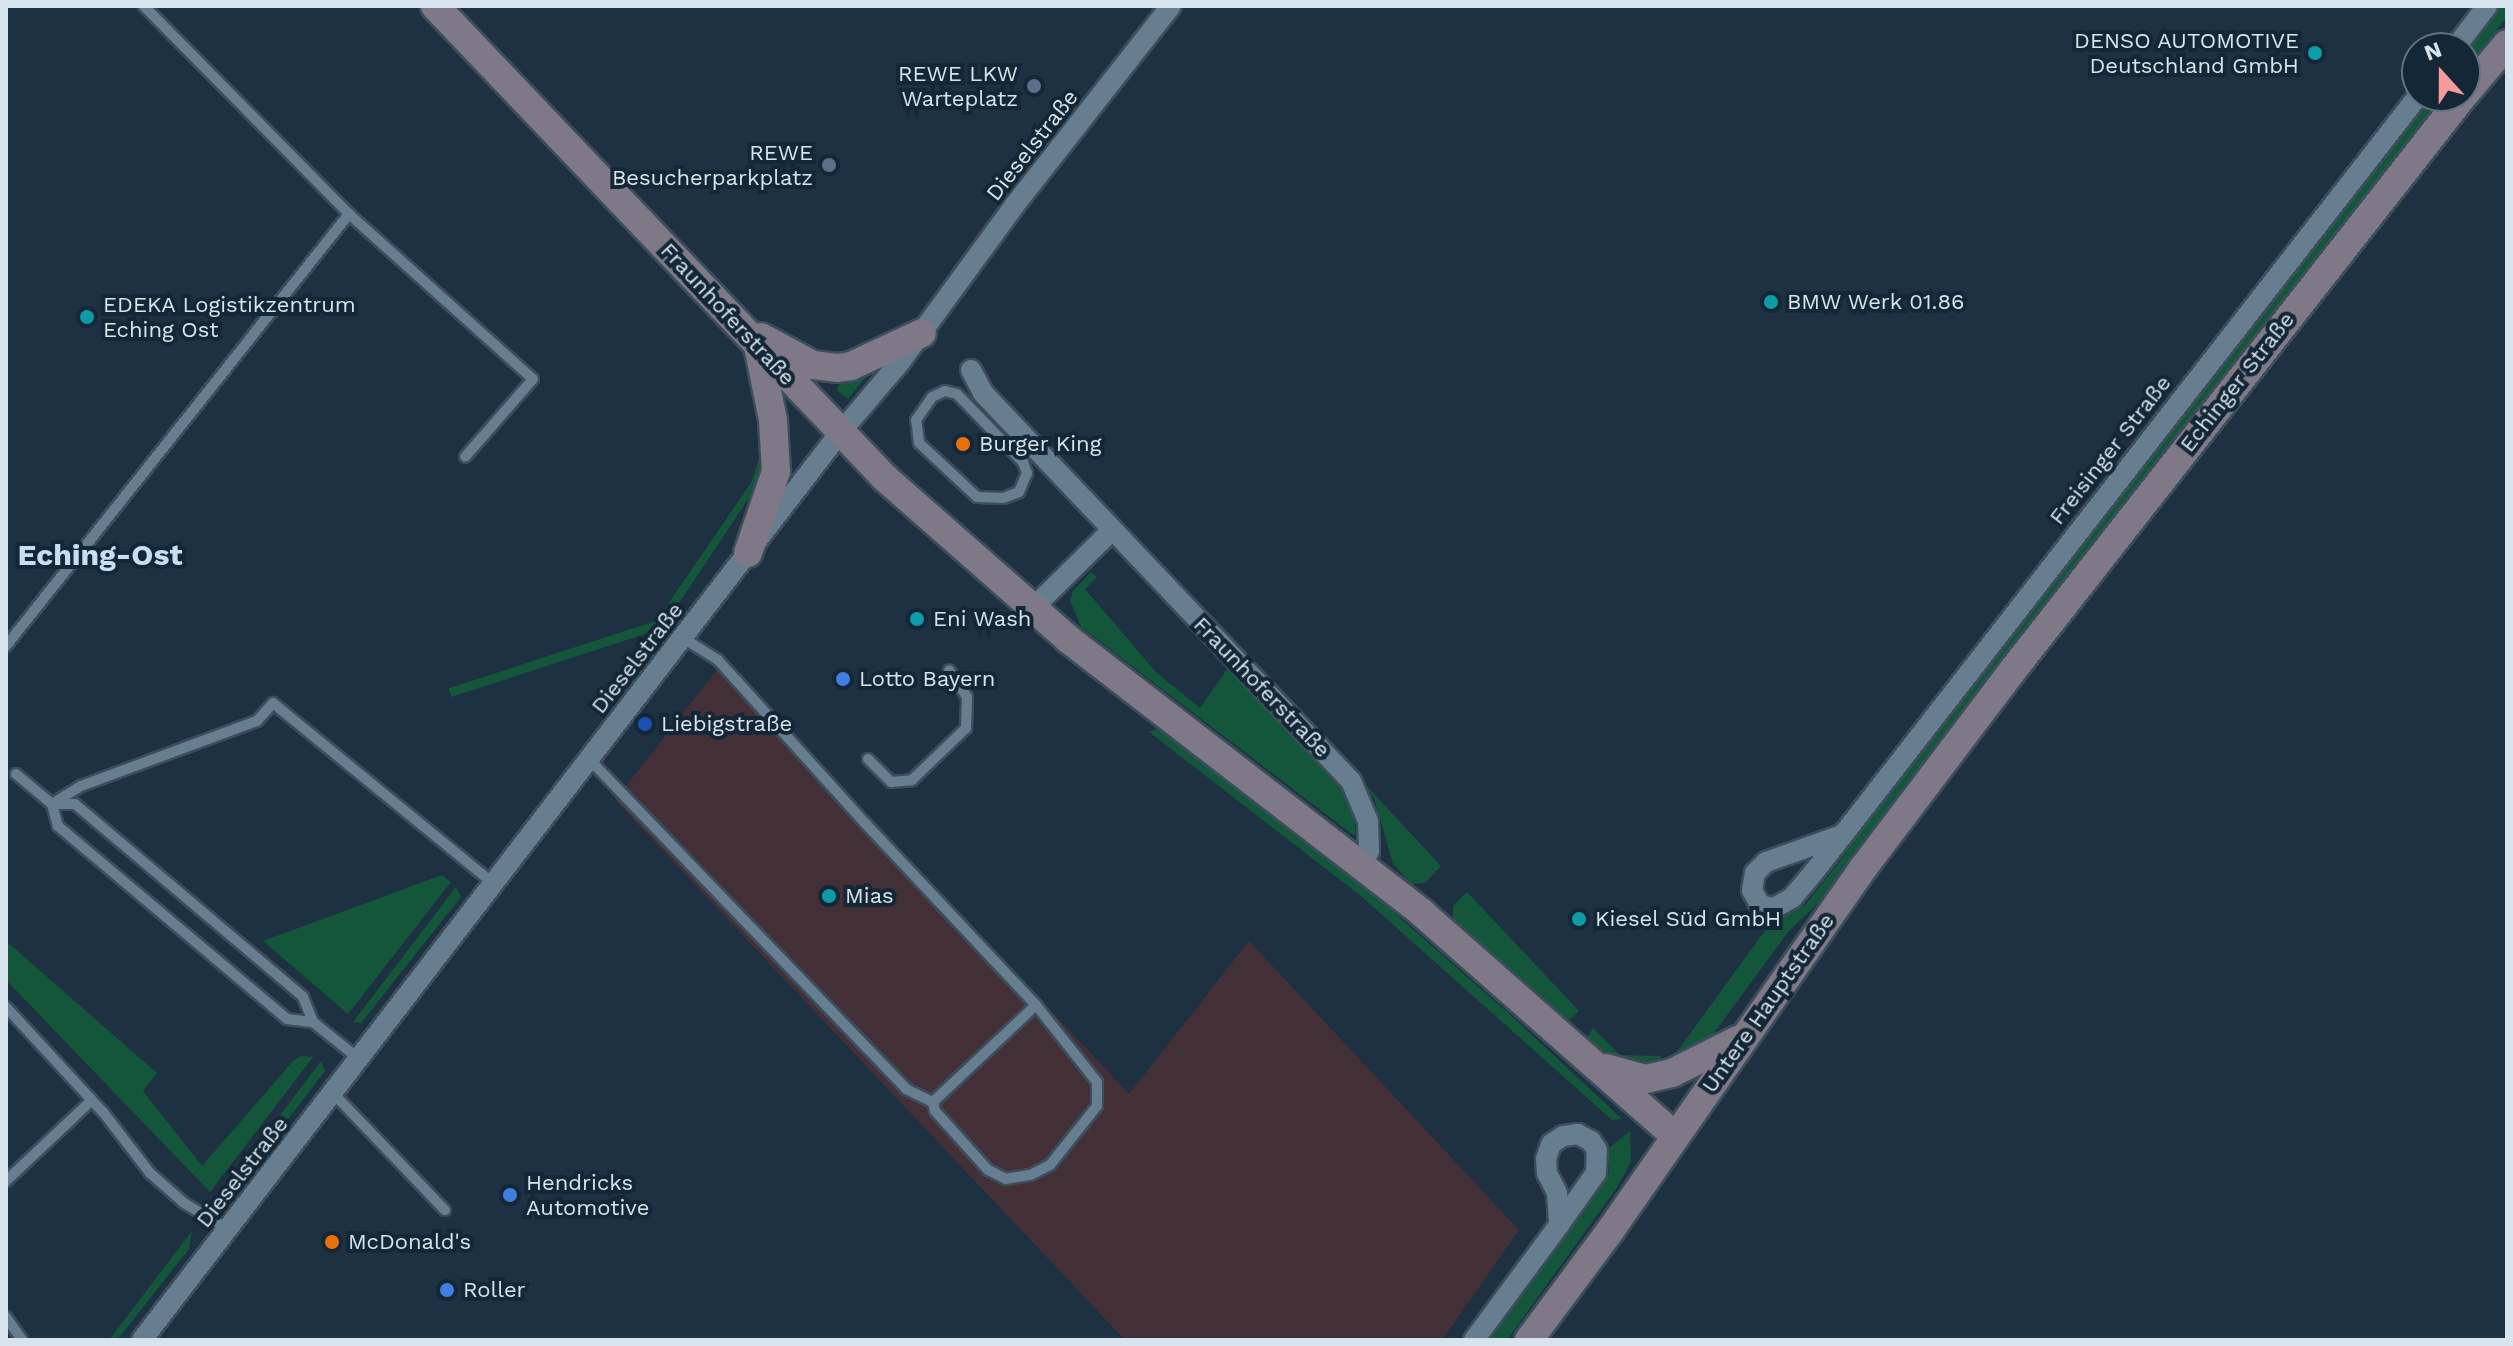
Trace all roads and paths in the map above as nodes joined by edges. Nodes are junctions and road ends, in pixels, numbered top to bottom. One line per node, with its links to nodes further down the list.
1 (144, 6): 10 (lane)
2 (435, 6): 11 (main road, Fraunhoferstraße)
3 (1171, 6): 12 (street, Dieselstraße)
4 (2487, 6): 5 (street)
5 (2467, 32)
6 (2507, 44): 7 (main road, Echinger Straße)
7 (2481, 75)
8 (2406, 112): 29 (street, Freisinger Straße)
9 (2451, 112): 24 (main road, Echinger Straße)
10 (349, 214): 16 (lane); 22 (lane)
11 (732, 318): 12 (main road); 13 (main road, Fraunhoferstraße)
12 (922, 333): 15 (street, Dieselstraße)
13 (758, 346): 15 (main road, Fraunhoferstraße); 19 (main road)
14 (971, 370): 18 (street, Fraunhoferstraße)
15 (839, 434): 19 (street, Dieselstraße); 20 (main road, Fraunhoferstraße)
16 (465, 457)
17 (1019, 492): 17 (lane)
18 (1112, 530): 20 (street); 30 (street, Fraunhoferstraße)
19 (748, 553): 21 (street, Dieselstraße)
20 (1032, 609): 30 (main road, Fraunhoferstraße)
21 (683, 638): 25 (street, Dieselstraße); 32 (lane)
22 (6, 646)
23 (949, 670): 26 (lane)
24 (2013, 670): 35 (main road, Untere Hauptstraße)
25 (588, 758): 31 (street, Dieselstraße); 40 (lane)
26 (868, 759)
27 (16, 774): 28 (lane)
28 (52, 804): 31 (lane); 34 (lane); 34 (lane)
29 (1842, 835)
30 (1361, 862): 37 (main road, Fraunhoferstraße)
31 (494, 884): 36 (street, Dieselstraße)
32 (1036, 1005): 40 (lane); 40 (lane)
33 (6, 1007): 39 (lane)
34 (313, 1022): 36 (lane)
35 (1742, 1038): 37 (main road); 41 (main road, Untere Hauptstraße)
36 (359, 1059): 38 (street, Dieselstraße)
37 (1593, 1063): 41 (main road, Fraunhoferstraße)
38 (333, 1093): 43 (lane); 45 (street, Dieselstraße)
39 (92, 1100): 42 (lane); 45 (lane)
40 (933, 1102)
41 (1675, 1136): 50 (main road, Untere Hauptstraße)
42 (6, 1181)
43 (445, 1210)
44 (1559, 1225): 49 (street)
45 (228, 1229): 48 (street, Dieselstraße)
46 (6, 1317): 47 (lane)
47 (22, 1340)
48 (142, 1340)
49 (1474, 1340)
50 (1529, 1340)

